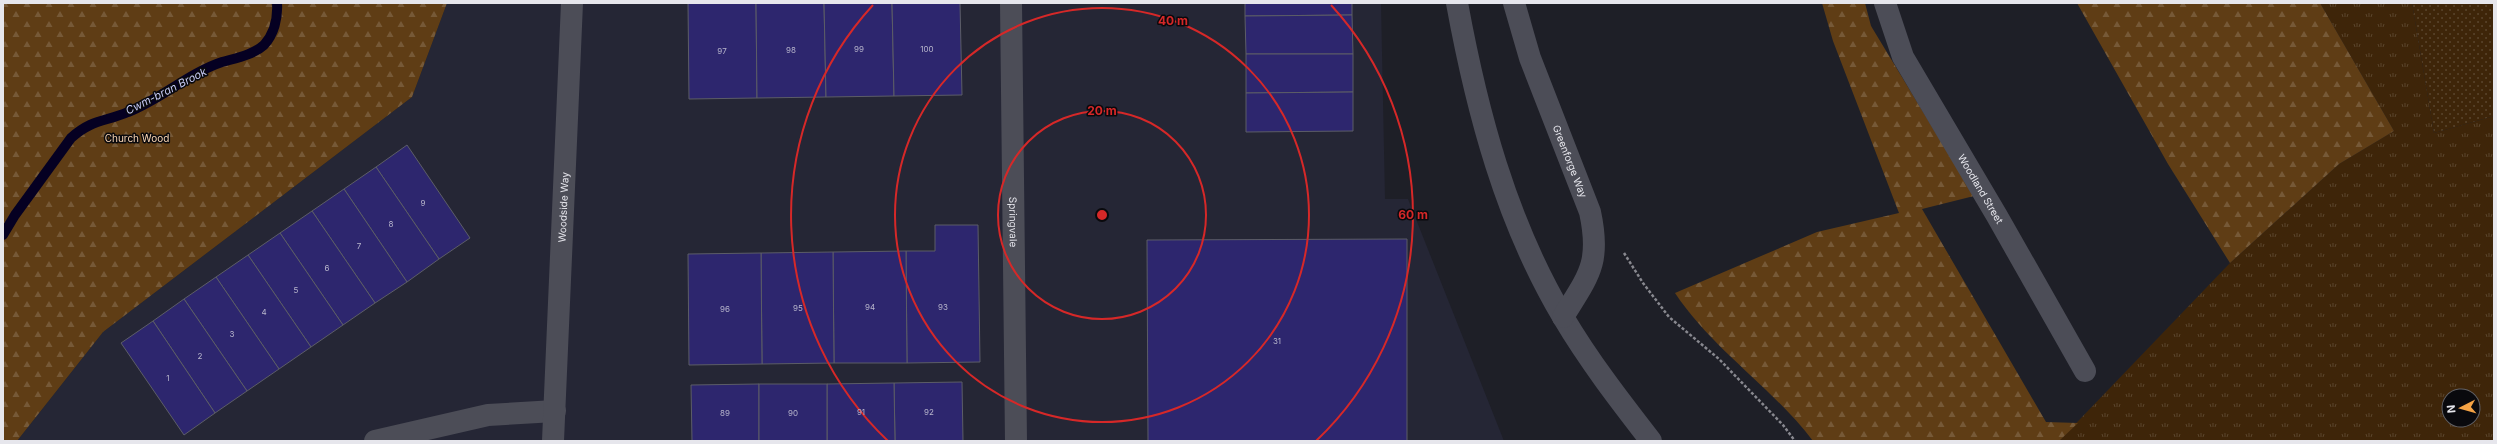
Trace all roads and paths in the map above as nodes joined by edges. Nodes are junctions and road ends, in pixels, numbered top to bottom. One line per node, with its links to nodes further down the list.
1 (572, 3): 9 (street, Woodside Way)
2 (1011, 3): 12 (street, Springvale)
3 (1457, 3): 7 (street)
4 (1514, 3): 6 (street, Greenforge Way)
5 (1885, 3): 8 (street, Woodland Street)
6 (1596, 238): 7 (street, Greenforge Way); 14 (path)
7 (1563, 317): 13 (street)
8 (2086, 371)
9 (555, 412): 10 (street); 11 (street, Woodside Way)
10 (383, 440)
11 (553, 441)
12 (1016, 441)
13 (1651, 441)
14 (1795, 441)

